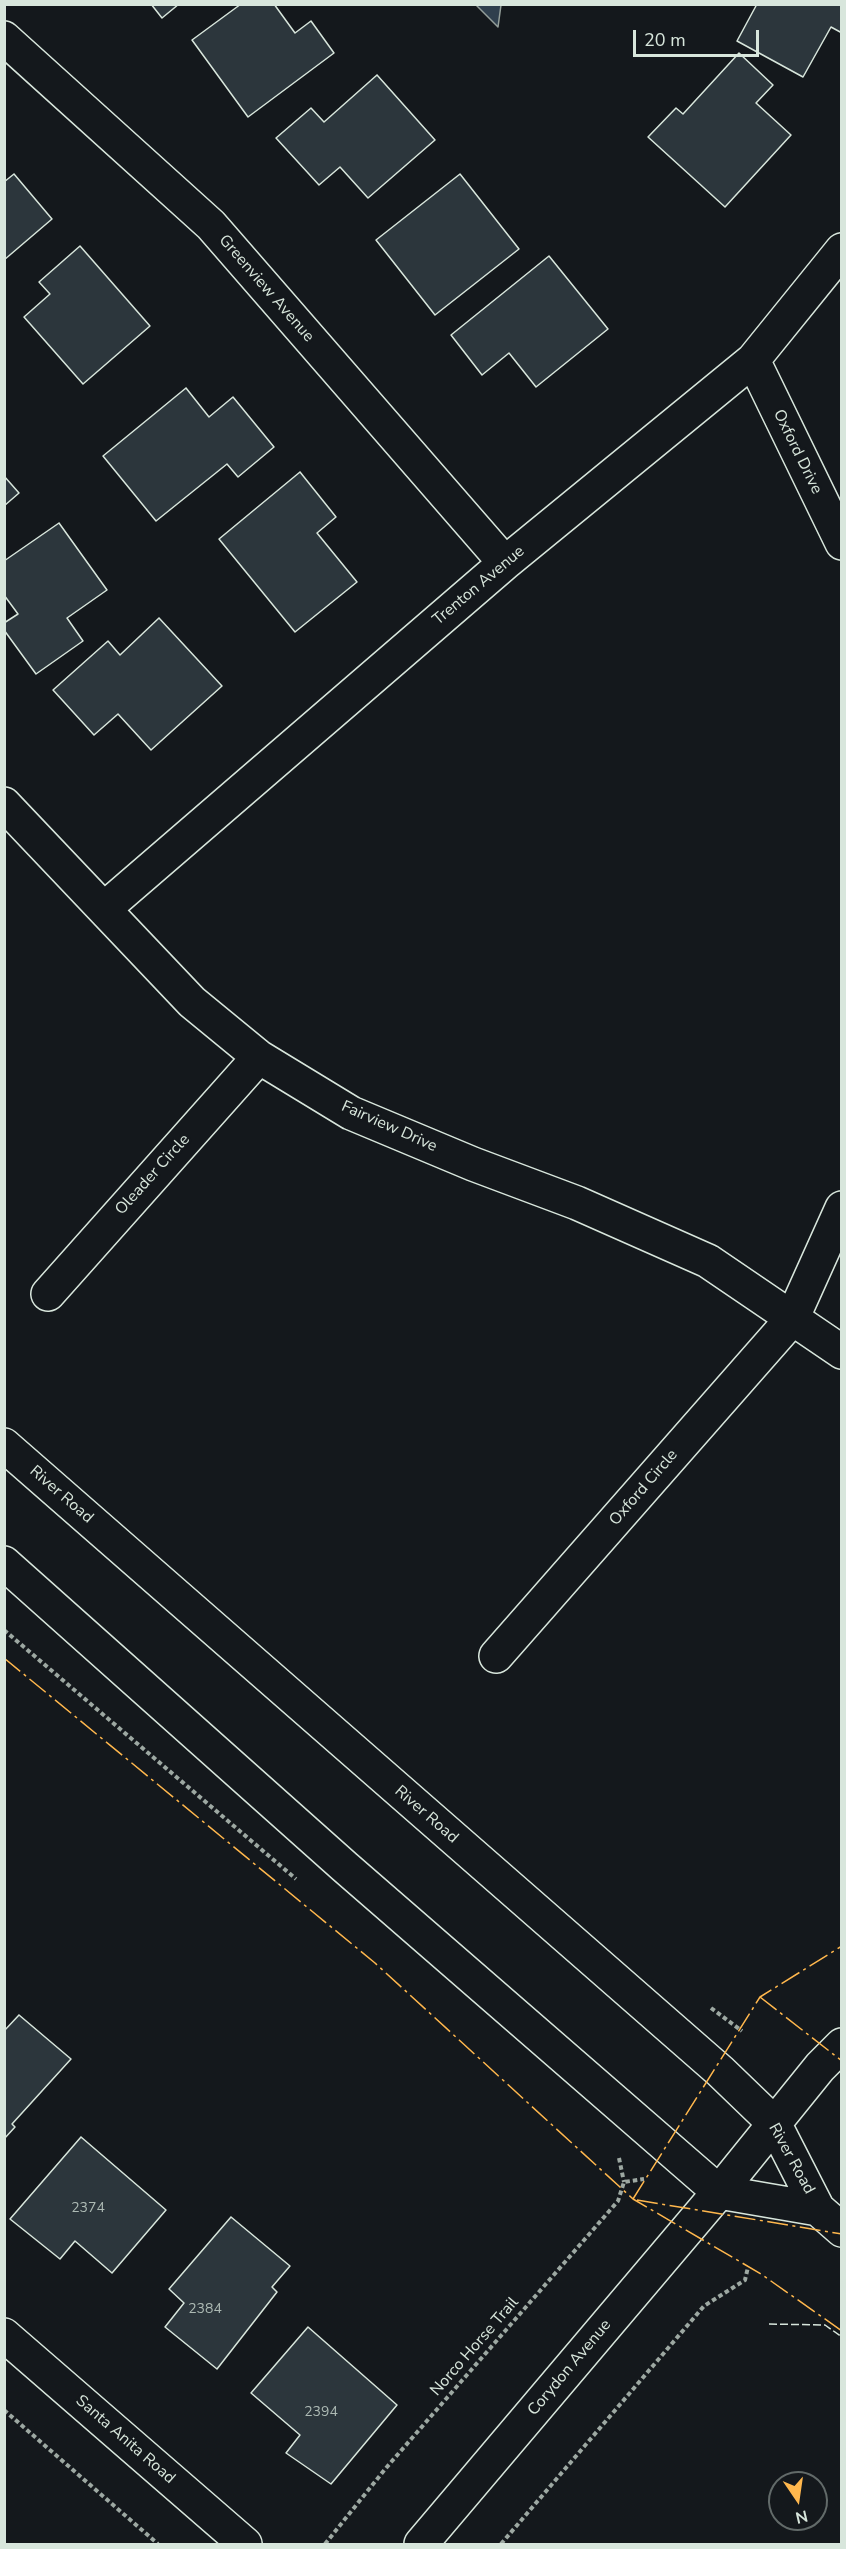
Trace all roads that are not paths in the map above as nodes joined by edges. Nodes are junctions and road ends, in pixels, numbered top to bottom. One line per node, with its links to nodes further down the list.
1 (4, 38): 5 (street, Greenview Avenue)
2 (842, 250): 3 (street, Trenton Avenue)
3 (753, 360): 4 (street, Oxford Drive); 5 (street, Trenton Avenue)
4 (842, 543)
5 (505, 563): 7 (street, Trenton Avenue)
6 (4, 804): 7 (street, Fairview Drive)
7 (104, 909): 8 (street, Fairview Drive)
8 (259, 1056): 10 (street, Oleader Circle); 11 (street, Fairview Drive)
9 (842, 1208): 11 (street)
10 (48, 1294)
11 (792, 1319): 12 (street, Fairview Drive); 15 (street, Oxford Circle)
12 (842, 1352)
13 (4, 1445): 17 (street, River Road)
14 (4, 1563): 18 (street)
15 (496, 1656)
16 (842, 2044): 17 (street, Corydon Avenue)
17 (774, 2123): 18 (street, Corydon Avenue); 19 (street, River Road)
18 (719, 2192): 19 (street, River Road); 22 (street, Corydon Avenue)
19 (830, 2219)
20 (4, 2336): 21 (street, Santa Anita Road)
21 (245, 2544)
22 (421, 2544)

